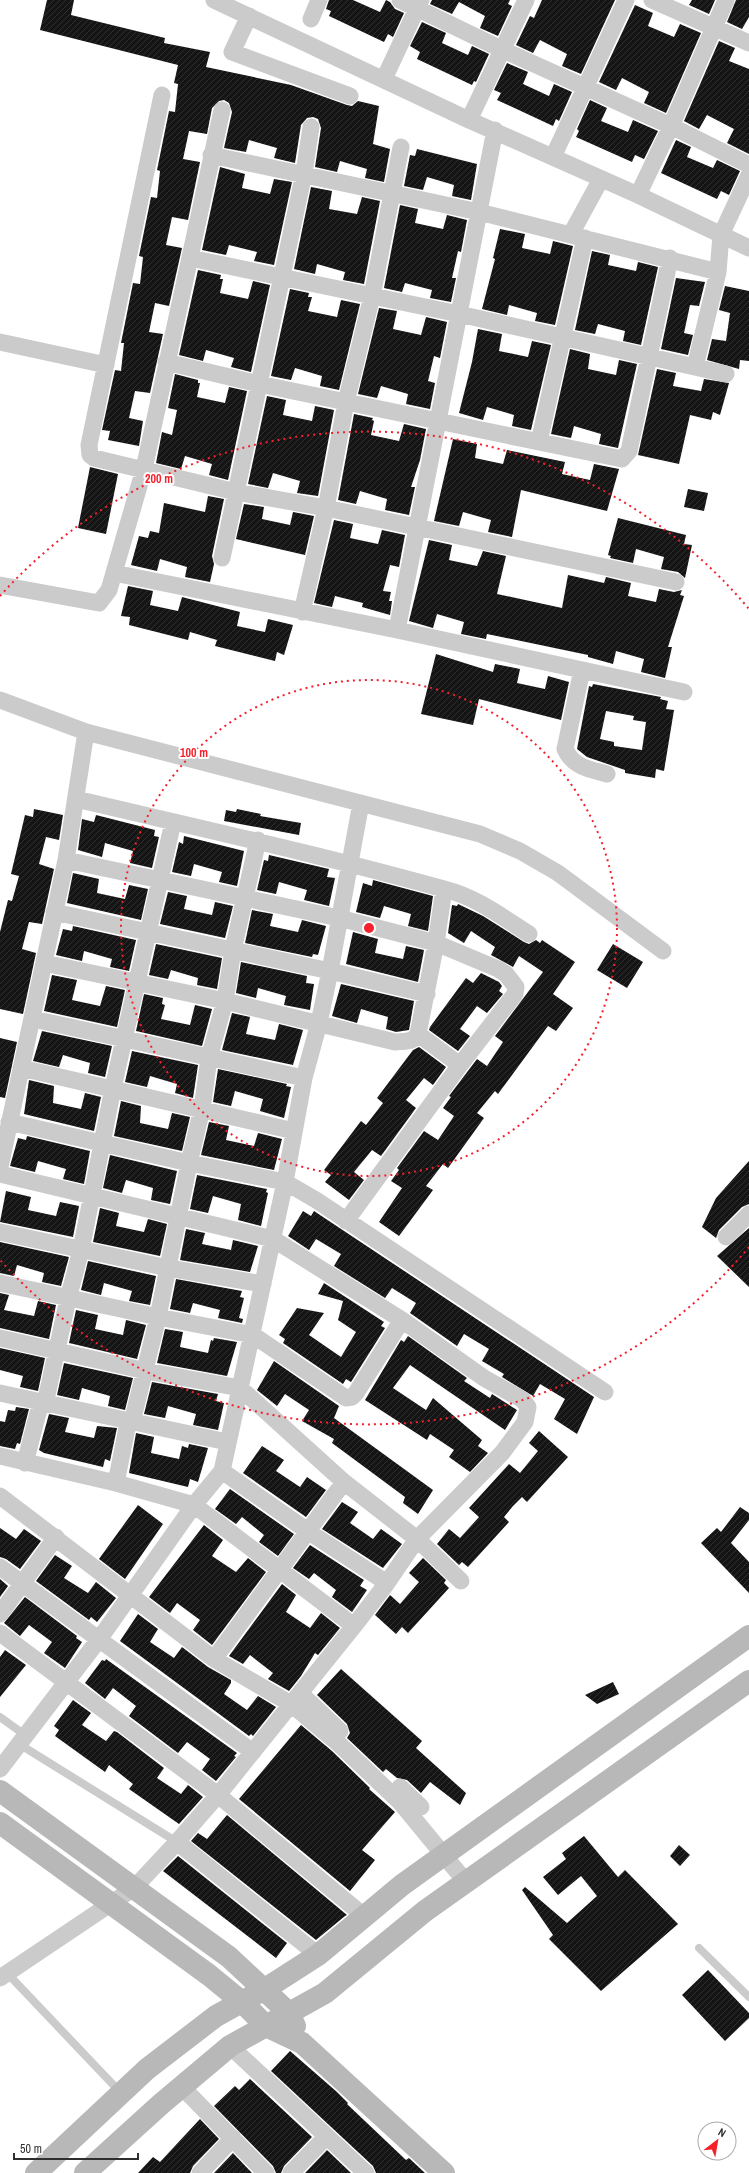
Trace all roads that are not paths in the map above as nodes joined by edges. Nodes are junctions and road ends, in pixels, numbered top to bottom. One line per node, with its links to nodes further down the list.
1 (214, 0): 9 (street)
2 (319, 0): 10 (street)
3 (400, 0): 8 (street)
4 (526, 0): 13 (street)
5 (626, 0): 15 (street)
6 (652, 0): 11 (street)
7 (726, 0): 11 (street)
8 (419, 4): 13 (street); 14 (street)
9 (248, 16): 14 (street); 17 (street)
10 (311, 19)
11 (714, 28): 12 (street); 20 (street)
12 (749, 43)
13 (503, 50): 15 (street); 19 (street)
14 (384, 79): 19 (street)
15 (585, 86): 20 (street); 25 (street)
16 (162, 95): 46 (street)
17 (350, 96)
18 (222, 110): 24 (street)
19 (468, 120): 22 (street)
20 (671, 126): 26 (street); 31 (street)
21 (311, 127): 27 (street)
22 (495, 130): 25 (street); 32 (street)
23 (402, 147): 30 (street)
24 (211, 155): 27 (street); 36 (street)
25 (553, 157): 29 (street)
26 (749, 165)
27 (304, 173): 30 (street); 39 (street)
28 (749, 175): 33 (street)
29 (601, 179): 31 (street); 34 (street)
30 (392, 193): 32 (street); 40 (street)
31 (638, 195): 33 (street)
32 (479, 212): 34 (street); 41 (street)
33 (721, 235): 35 (street); 38 (street)
34 (578, 236): 37 (street); 42 (street)
35 (749, 248)
36 (190, 258): 39 (street); 45 (street)
37 (670, 258): 38 (street); 44 (street)
38 (718, 272): 47 (street)
39 (282, 276): 40 (street); 49 (street)
40 (372, 296): 41 (street); 50 (street)
41 (459, 314): 42 (street); 51 (street)
42 (564, 338): 44 (street); 52 (street)
43 (0, 342): 46 (street)
44 (649, 356): 47 (street); 52 (street)
45 (166, 362): 49 (street); 53 (street)
46 (106, 365): 53 (street)
47 (695, 367): 48 (street)
48 (726, 374)
49 (259, 384): 50 (street); 54 (street)
50 (346, 402): 51 (street); 55 (street)
51 (438, 421): 52 (street); 56 (street)
52 (539, 442)
53 (144, 469): 54 (street); 58 (street)
54 (236, 492): 55 (street); 57 (street)
55 (326, 508): 56 (street); 61 (street)
56 (417, 527): 59 (street); 62 (street)
57 (222, 558)
58 (114, 573): 60 (street); 61 (street)
59 (676, 582)
60 (0, 585)
61 (302, 612): 62 (street)
62 (397, 630): 63 (street)
63 (582, 670): 64 (street); 67 (street)
64 (684, 692)
65 (0, 700): 66 (street)
66 (86, 732): 68 (street); 69 (street)
67 (607, 774)
68 (76, 799): 70 (street); 72 (street)
69 (361, 803): 73 (street); 83 (street)
70 (173, 822): 71 (street); 74 (street)
71 (258, 840): 73 (street); 76 (street)
72 (66, 860): 74 (street); 77 (street)
73 (350, 863): 75 (street); 78 (street)
74 (160, 878): 76 (street); 79 (street)
75 (444, 889): 80 (street); 81 (street)
76 (246, 898): 78 (street); 82 (street)
77 (54, 912): 79 (street); 84 (street)
78 (339, 918): 81 (street); 85 (street)
79 (150, 933): 82 (street); 86 (street)
80 (529, 934)
81 (436, 943): 87 (street); 94 (street)
82 (233, 950): 85 (street); 88 (street)
83 (663, 951)
84 (44, 963): 86 (street); 89 (street)
85 (330, 971): 87 (street); 90 (street)
86 (137, 982): 88 (street); 92 (street)
87 (427, 994): 91 (street)
88 (225, 1001): 90 (street); 93 (street)
89 (33, 1019): 92 (street); 95 (street)
90 (319, 1023): 91 (street); 96 (street)
91 (418, 1034): 94 (street)
92 (124, 1039): 93 (street); 97 (street)
93 (209, 1058): 96 (street); 98 (street)
94 (460, 1064): 109 (street)
95 (21, 1068): 97 (street); 99 (street)
96 (304, 1078): 100 (street)
97 (113, 1088): 98 (street); 101 (street)
98 (202, 1109): 100 (street); 102 (street)
99 (9, 1122): 101 (street); 103 (street)
100 (294, 1131): 105 (street)
101 (103, 1143): 102 (street); 106 (street)
102 (189, 1162): 105 (street); 108 (street)
103 (0, 1167)
104 (0, 1174): 106 (street)
105 (285, 1182): 109 (street); 112 (street)
106 (92, 1196): 108 (street); 113 (street)
107 (749, 1214): 111 (street)
108 (178, 1216): 112 (street); 114 (street)
109 (346, 1221): 125 (street)
110 (0, 1232): 113 (street)
111 (726, 1237)
112 (273, 1239): 116 (street); 119 (street)
113 (81, 1250): 114 (street); 117 (street)
114 (168, 1268): 116 (street); 118 (street)
115 (0, 1284): 117 (street)
116 (263, 1284): 120 (street)
117 (68, 1299): 118 (street); 122 (street)
118 (158, 1317): 120 (street); 123 (street)
119 (402, 1320): 120 (street); 139 (street)
120 (253, 1335): 124 (street)
121 (0, 1338): 122 (street)
122 (57, 1352): 123 (street); 127 (street)
123 (146, 1371): 124 (street); 128 (street)
124 (240, 1388): 129 (street); 133 (street)
125 (605, 1392)
126 (0, 1393): 127 (street)
127 (45, 1404): 128 (street); 131 (street)
128 (132, 1422): 129 (street); 134 (street)
129 (228, 1442): 132 (street)
130 (0, 1456): 131 (street)
131 (25, 1463): 134 (street)
132 (222, 1471): 136 (street); 137 (street)
133 (344, 1482): 137 (street); 139 (street)
134 (116, 1483): 136 (street)
135 (0, 1496): 138 (street)
136 (194, 1505): 141 (street); 145 (street)
137 (309, 1532): 141 (street); 143 (street)
138 (56, 1537): 144 (street); 145 (street)
139 (417, 1539): 142 (street); 143 (street)
140 (0, 1566): 144 (street)
141 (280, 1570): 147 (street); 151 (street)
142 (461, 1581)
143 (388, 1583): 147 (street)
144 (23, 1584): 146 (street); 150 (street)
145 (130, 1594): 150 (street); 151 (street)
146 (0, 1614)
147 (354, 1626): 154 (street)
148 (0, 1632): 153 (street)
149 (749, 1636): 164 (street)
150 (100, 1638): 153 (street); 157 (street)
151 (214, 1659): 154 (street)
152 (749, 1681): 165 (street)
153 (65, 1682): 156 (street); 160 (street)
154 (296, 1699): 157 (street); 161 (street); 164 (street)
155 (0, 1717): 156 (lane)
156 (22, 1739): 158 (street); 163 (lane)
157 (253, 1752): 160 (street)
158 (0, 1769)
159 (0, 1791): 166 (street)
160 (218, 1795): 163 (street); 168 (street)
161 (421, 1807)
162 (0, 1824): 167 (street)
163 (177, 1842): 166 (street); 170 (street)
164 (444, 1854): 165 (street); 168 (street)
165 (466, 1882): 175 (street)
166 (134, 1888): 167 (street); 172 (street)
167 (110, 1904): 171 (street); 174 (street)
168 (364, 1916): 170 (street)
169 (699, 1948): 173 (lane)
170 (318, 1956): 172 (street)
171 (4, 1975): 180 (lane)
172 (265, 1989): 174 (street); 175 (street)
173 (749, 1997)
174 (242, 2002): 176 (street); 180 (street)
175 (289, 2013): 176 (street); 177 (street)
176 (266, 2026): 177 (street); 178 (street)
177 (302, 2043): 189 (street)
178 (230, 2046): 179 (street); 181 (street)
179 (182, 2087): 182 (street); 184 (street)
180 (121, 2093): 183 (street)
181 (326, 2137): 187 (street); 188 (street)
182 (233, 2138): 185 (street); 186 (street)
183 (36, 2173)
184 (85, 2173)
185 (200, 2173)
186 (266, 2173)
187 (291, 2173)
188 (366, 2173)
189 (444, 2173)

